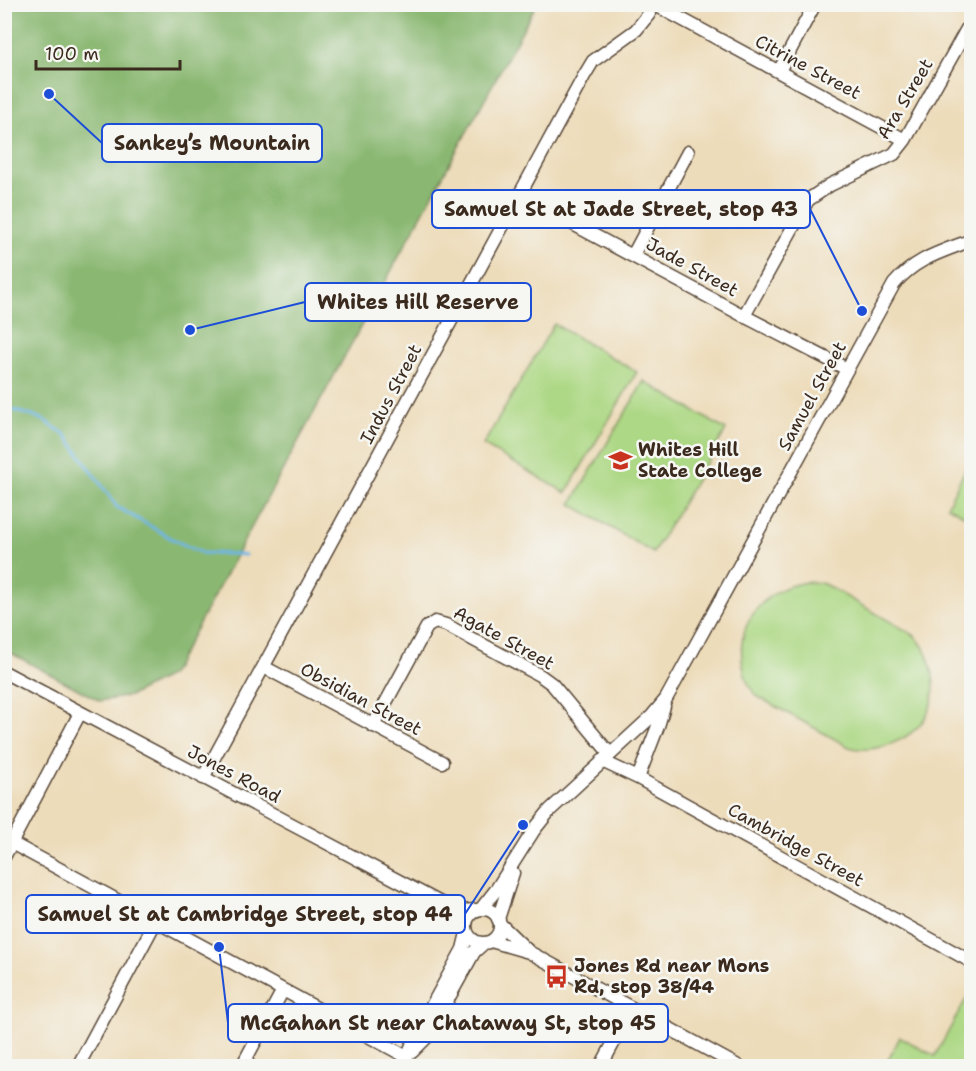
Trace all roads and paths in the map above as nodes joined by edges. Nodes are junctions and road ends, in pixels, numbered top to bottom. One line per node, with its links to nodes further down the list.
1 (815, 4): 5 (street)
2 (661, 6): 3 (street, Indus Street); 5 (street, Citrine Street)
3 (646, 9): 8 (street, Indus Street)
4 (972, 20): 6 (street, Ara Street)
5 (779, 71): 6 (street, Citrine Street)
6 (905, 140): 11 (street, Ara Street)
7 (688, 152): 10 (street)
8 (519, 195): 10 (street, Jade Street); 13 (street, Indus Street)
9 (971, 244): 12 (street, Samuel Street)
10 (633, 255): 11 (street, Jade Street)
11 (744, 316): 12 (street, Jade Street)
12 (847, 369): 15 (street, Samuel Street)
13 (264, 668): 17 (street, Obsidian Street); 20 (street, Indus Street)
14 (4, 672): 16 (street, Jones Road)
15 (666, 699): 18 (street, Samuel Street); 21 (street, Samuel Street)
16 (80, 713): 20 (street, Jones Road); 22 (street)
17 (373, 726): 18 (street, Agate Street); 19 (street, Obsidian Street)
18 (606, 758): 21 (street, Cambridge Street); 24 (street, Samuel Street)
19 (442, 762)
20 (203, 778): 25 (street, Jones Road)
21 (638, 778): 32 (street, Cambridge Street)
22 (8, 841): 23 (street); 27 (street)
23 (4, 857)
24 (518, 857): 26 (street, Samuel Street); 28 (street, Samuel Street)
25 (448, 907): 26 (street, Jones Road); 29 (street, Jones Road)
26 (478, 909): 28 (street); 29 (street)
27 (156, 921): 33 (street); 36 (street)
28 (499, 921): 30 (street); 31 (street)
29 (467, 931): 30 (street); 35 (street)
30 (487, 942): 31 (street); 35 (street)
31 (529, 952): 34 (street)
32 (972, 962)
33 (283, 990): 35 (street); 37 (street)
34 (632, 1009): 38 (street); 39 (street)
35 (405, 1062)
36 (78, 1066)
37 (242, 1066)
38 (601, 1066)
39 (738, 1066)

